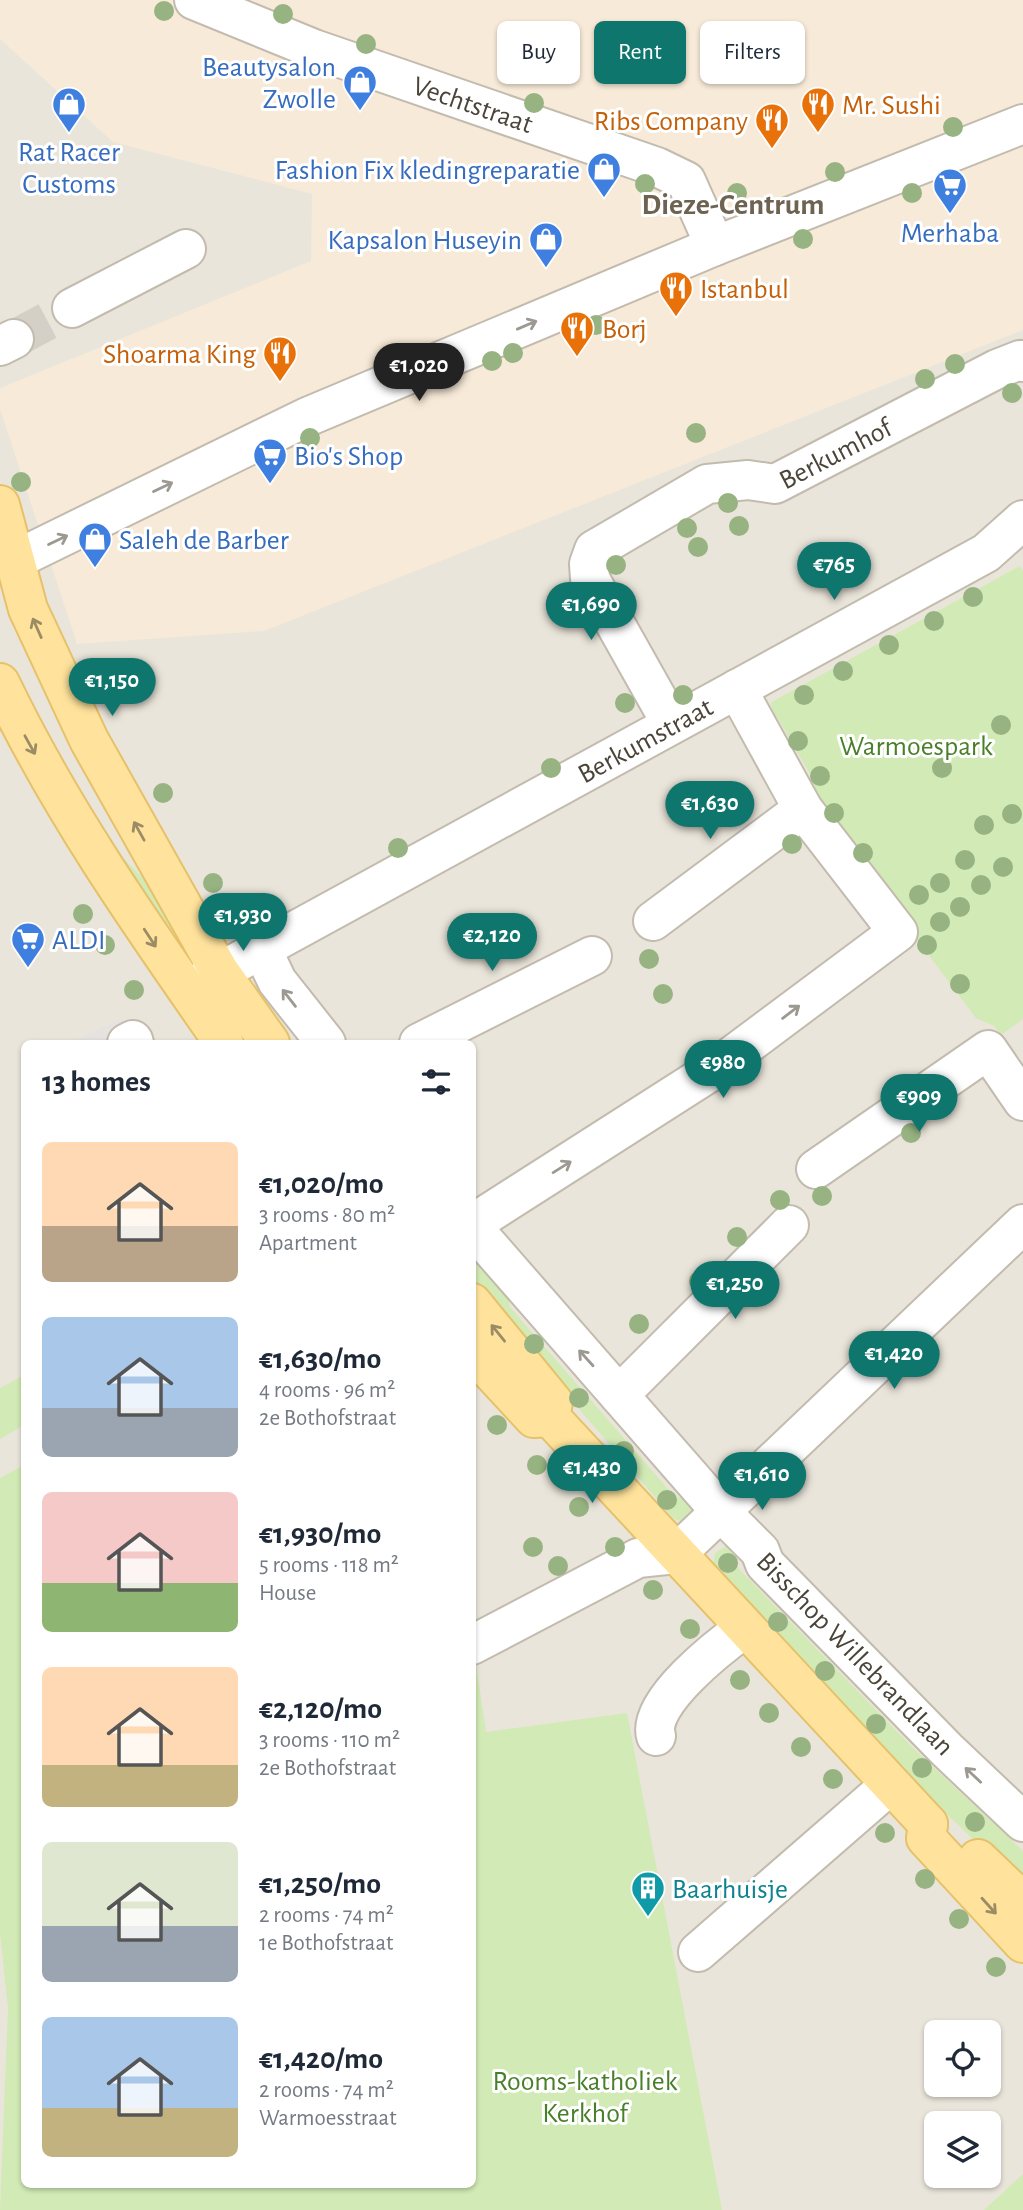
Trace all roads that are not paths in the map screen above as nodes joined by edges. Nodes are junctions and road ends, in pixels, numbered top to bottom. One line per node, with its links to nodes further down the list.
1 (194, 0): 3 (street, Vechtstraat)
2 (1023, 124): 3 (street)
3 (715, 246): 9 (street, one-way to 3)
4 (186, 249): 5 (street)
5 (72, 308)
6 (1023, 362): 12 (street, Berkumhof)
7 (0, 505): 9 (main road)
8 (1023, 520): 11 (street, Berkumstraat)
9 (7, 565): 17 (main road, one-way to 9)
10 (0, 683): 17 (main road, one-way to 17)
11 (737, 689): 12 (street, Berkumstraat); 13 (street)
12 (671, 723): 15 (street, Berkumstraat)
13 (803, 809): 14 (street); 24 (street, one-way to 13)
14 (653, 921)
15 (261, 947): 17 (street, Berkumstraat); 20 (street, one-way to 15)
16 (592, 956): 21 (street)
17 (203, 980): 18 (main road); 19 (main road)
18 (223, 1040)
19 (267, 1040)
20 (324, 1040)
21 (425, 1040)
22 (1023, 1101): 23 (street)
23 (816, 1169)
24 (476, 1222)
25 (1023, 1224): 32 (street)
26 (789, 1225): 30 (street)
27 (476, 1230): 30 (street, Bisschop Willebrandlaan, one-way to 27)
28 (476, 1308): 31 (main road, one-way to 28)
29 (476, 1355): 31 (main road)
30 (619, 1395): 32 (street, Bisschop Willebrandlaan)
31 (551, 1417): 33 (main road)
32 (722, 1513): 33 (street); 38 (street, Bisschop Willebrandlaan, one-way to 32)
33 (676, 1554): 34 (main road); 35 (street)
34 (745, 1628): 36 (street); 37 (main road)
35 (476, 1643)
36 (656, 1736)
37 (890, 1784): 39 (main road); 42 (street)
38 (1023, 1822)
39 (928, 1824): 40 (main road); 41 (main road, one-way to 41)
40 (1023, 1902)
41 (1023, 1943)
42 (698, 1952)

